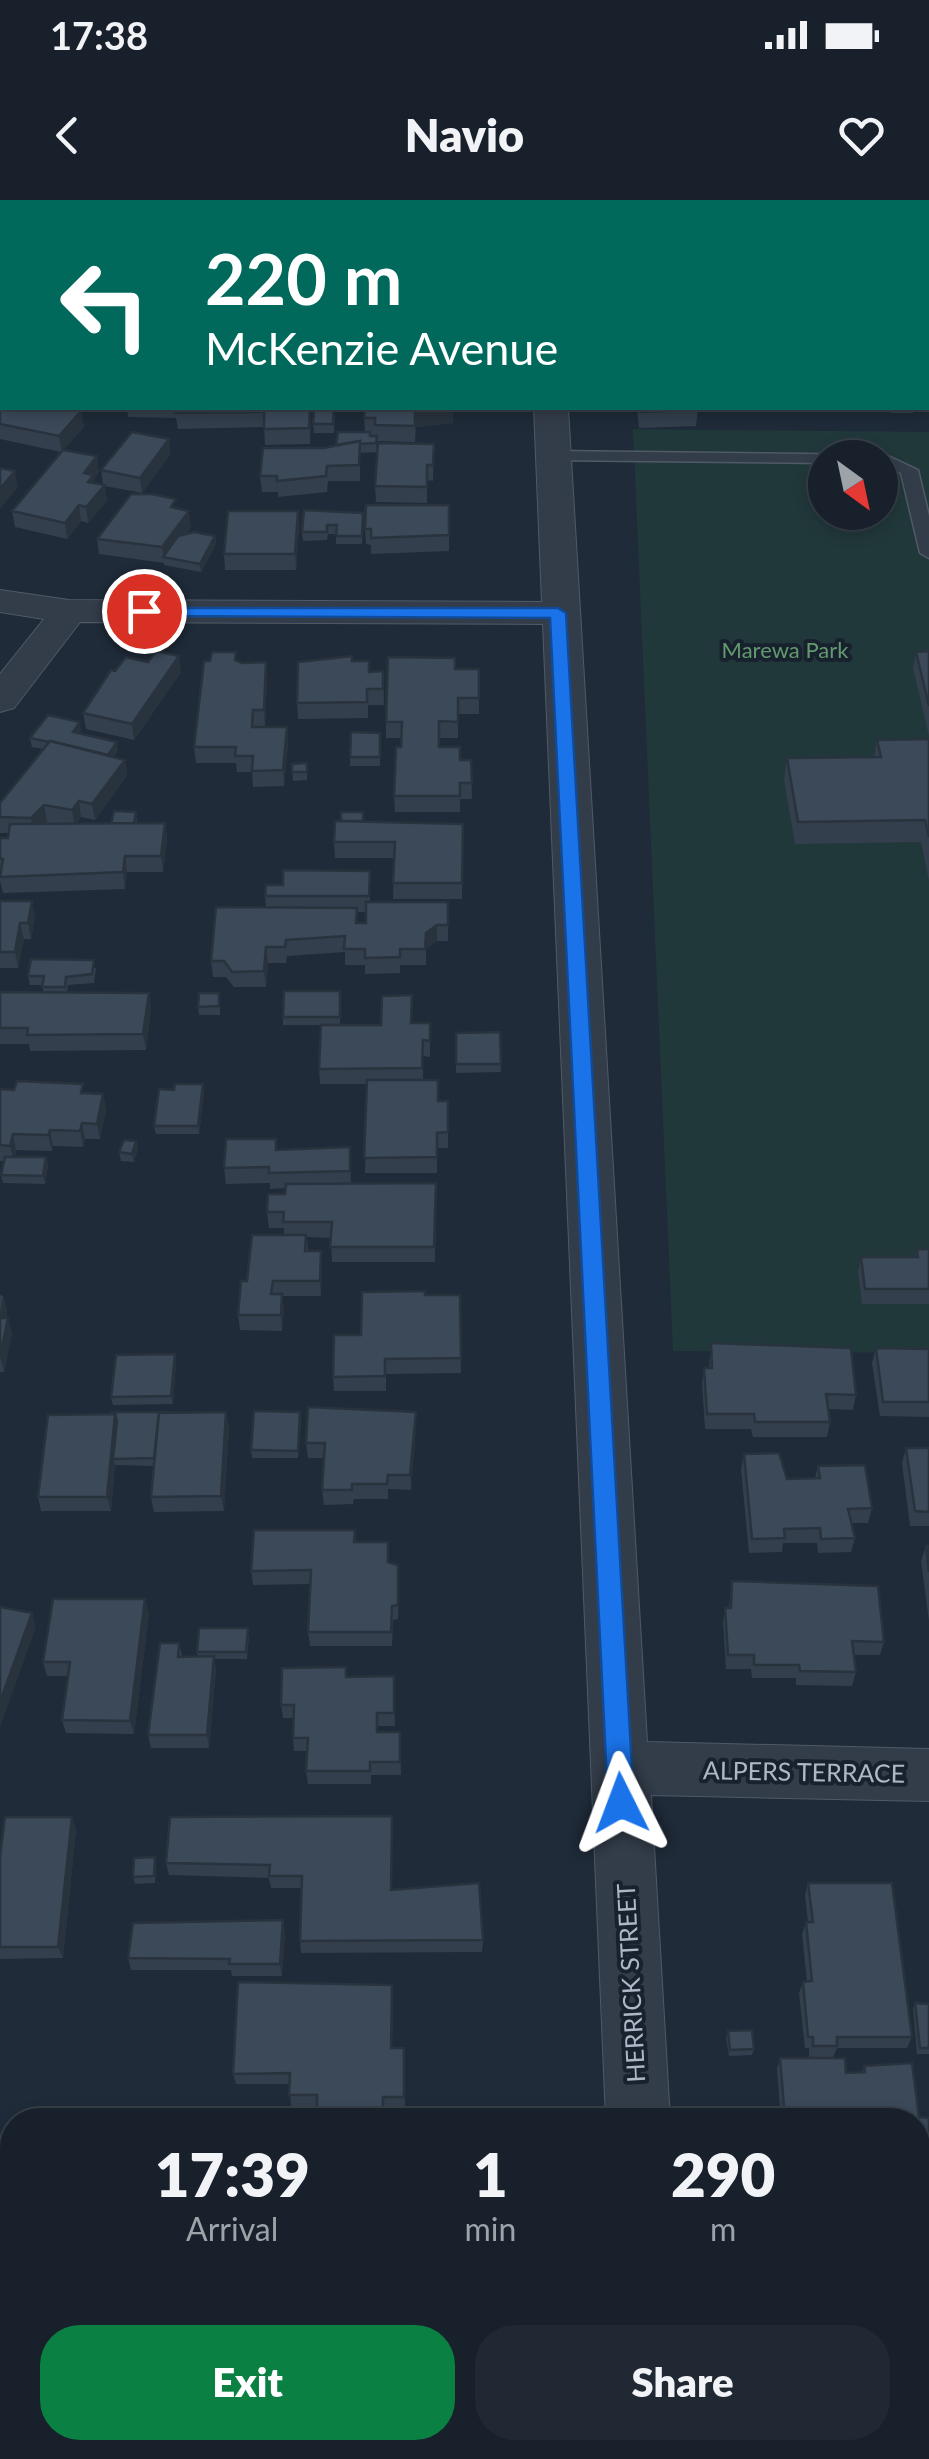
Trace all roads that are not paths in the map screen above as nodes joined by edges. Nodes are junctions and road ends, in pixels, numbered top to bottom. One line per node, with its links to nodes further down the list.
1 (551, 410): 2 (street, HERRICK STREET)
2 (555, 456): 3 (lane); 8 (street, HERRICK STREET)
3 (808, 458)
4 (898, 466): 5 (lane)
5 (929, 552)
6 (0, 602): 7 (street)
7 (68, 611): 8 (street); 9 (street)
8 (558, 613): 10 (street, HERRICK STREET)
9 (0, 700)
10 (619, 1768): 11 (street, ALPERS TERRACE); 12 (street, HERRICK STREET)
11 (929, 1774)
12 (637, 2108)

